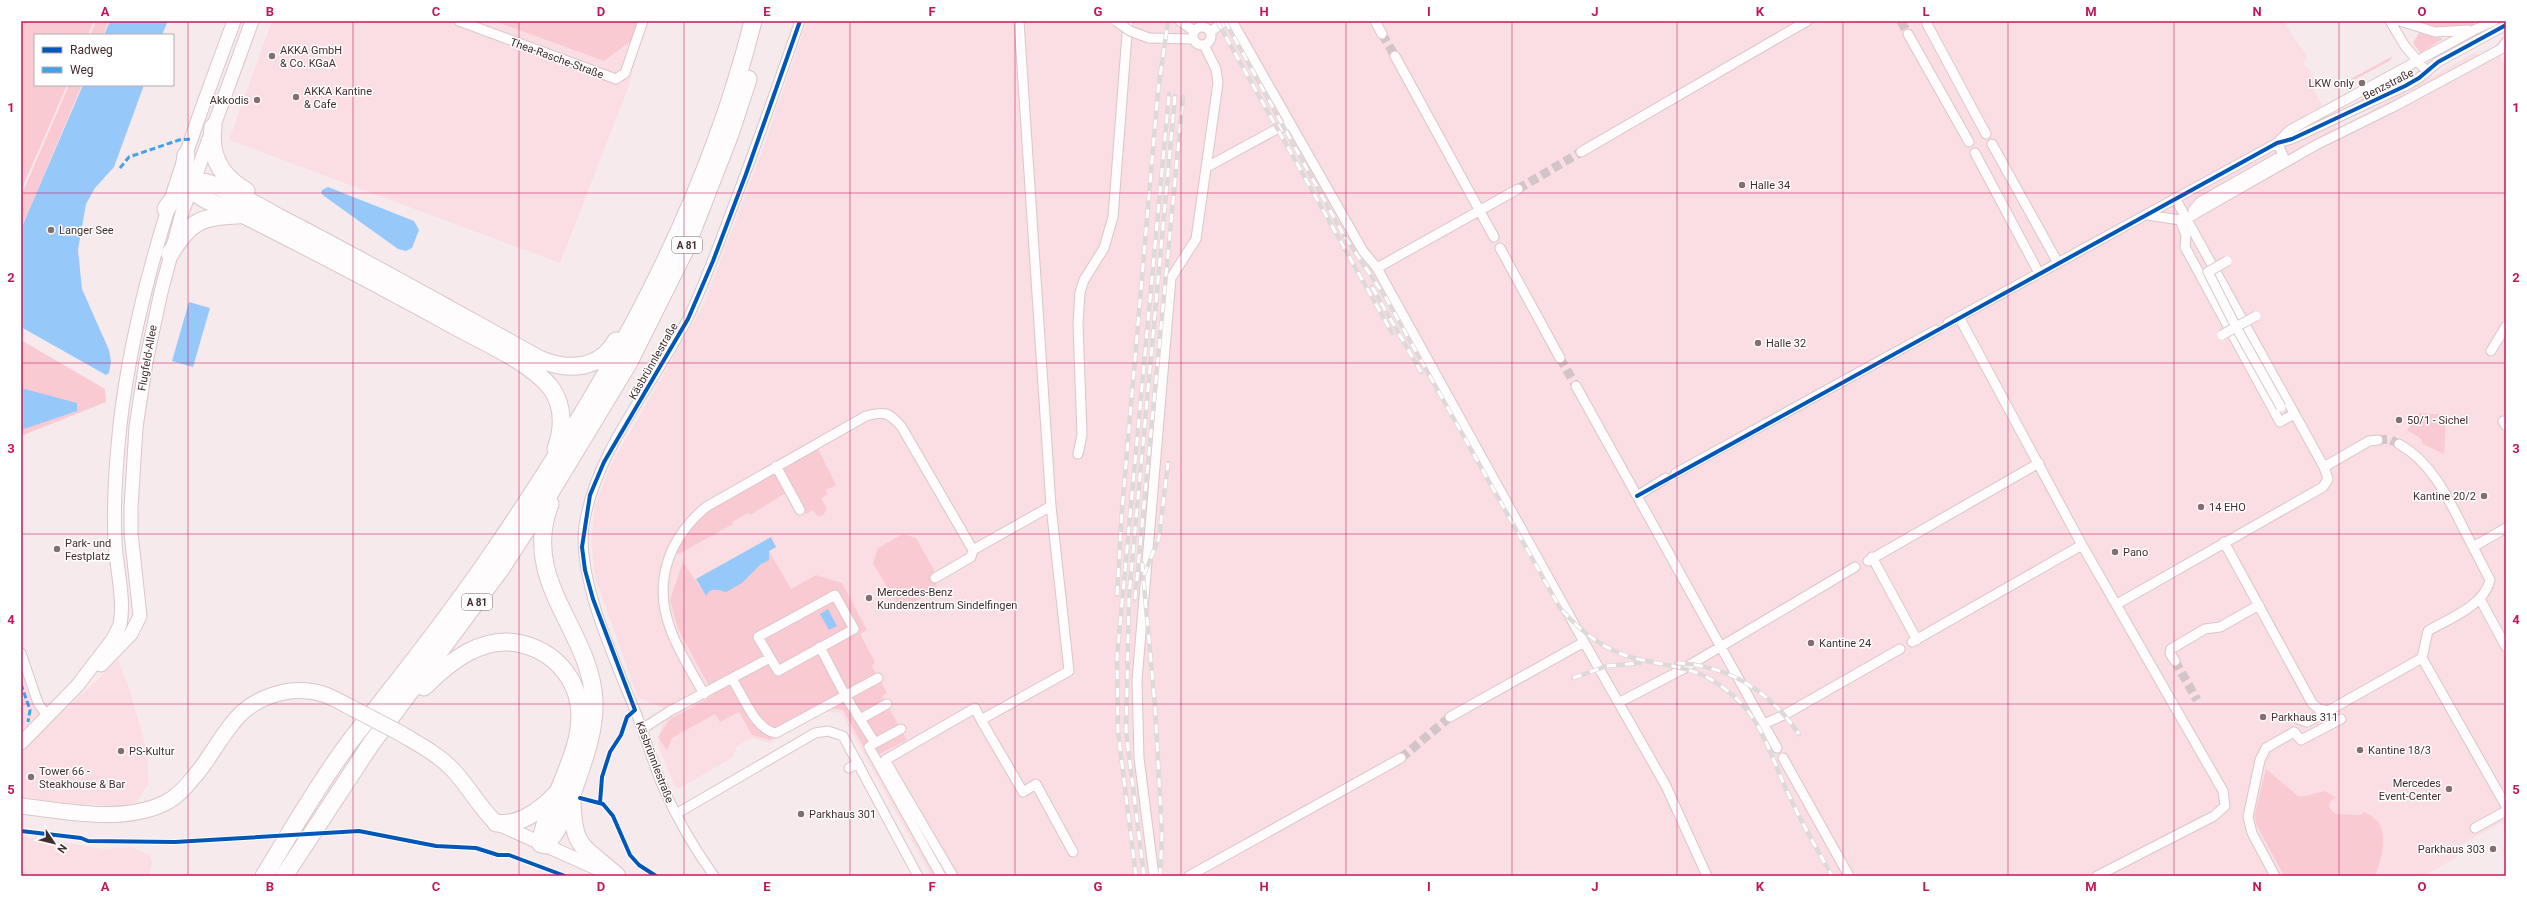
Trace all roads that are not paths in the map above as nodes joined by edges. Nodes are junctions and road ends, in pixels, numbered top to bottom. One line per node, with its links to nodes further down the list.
1 (234, 21): 40 (main road, Flugfeld-Allee)
2 (252, 21): 33 (main road, Flugfeld-Allee)
3 (459, 21): 4 (street, Thea-Rasche-Straße)
4 (643, 21)
5 (753, 21): 54 (highway, A 81)
6 (764, 21): 74 (highway, A 81)
7 (800, 21): 119 (street, Käsbrünnlestraße)
8 (1019, 21): 83 (street)
9 (1116, 21): 21 (street, bridge)
10 (1128, 21): 41 (street)
11 (1180, 21): 21 (street)
12 (1225, 21): 23 (street)
13 (1232, 21): 32 (street)
14 (1375, 21): 24 (street)
15 (1807, 21): 38 (street)
16 (2390, 21): 29 (street, Benzstraße)
17 (2400, 21): 22 (street, Benzstraße)
18 (2494, 21): 22 (street, Benzstraße)
19 (1927, 24): 34 (street)
20 (2504, 27): 30 (street, Benzstraße)
21 (1196, 30): 23 (street); 27 (street)
22 (2474, 30): 29 (street, Benzstraße)
23 (1210, 32): 27 (street)
24 (1382, 34)
25 (1908, 34): 35 (street)
26 (2506, 42): 51 (street)
27 (1204, 45): 42 (street)
28 (1395, 56): 48 (street)
29 (2417, 60): 30 (street, Benzstraße); 31 (street, Benzstraße)
30 (2427, 72): 31 (street, Benzstraße)
31 (2314, 123): 36 (street)
32 (1290, 124): 42 (street); 59 (street)
33 (213, 127): 44 (main road, Flugfeld-Allee); 56 (highway)
34 (1986, 134)
35 (1969, 142)
36 (2277, 143): 46 (street); 51 (street)
37 (1992, 144): 58 (street)
38 (1581, 152)
39 (1975, 153): 60 (street)
40 (186, 155): 44 (highway); 47 (main road, Flugfeld-Allee)
41 (1116, 167): 43 (street); 75 (street)
42 (1208, 167): 146 (street)
43 (1121, 176)
44 (190, 188): 47 (highway); 49 (highway); 55 (main road, Flugfeld-Allee); 56 (highway)
45 (1518, 189): 48 (street)
46 (2175, 198): 50 (street); 51 (street)
47 (166, 209): 106 (main road, Flugfeld-Allee)
48 (1481, 211): 52 (street); 59 (street)
49 (244, 215): 55 (highway); 79 (highway)
50 (2147, 215): 51 (street); 58 (street)
51 (2187, 218): 71 (street); 71 (street)
52 (1494, 237)
53 (1500, 248): 69 (street)
54 (671, 250): 56 (highway); 79 (highway, A 81)
55 (170, 254): 106 (main road, Flugfeld-Allee)
56 (365, 262)
57 (2227, 262): 65 (street, bridge)
58 (2058, 263): 60 (street)
59 (1377, 268): 95 (street)
60 (2039, 273): 62 (street)
61 (2256, 316): 65 (street, bridge)
62 (1959, 317): 63 (street); 76 (street)
63 (1948, 323)
64 (2506, 326): 68 (street)
65 (2236, 327): 67 (street, bridge); 71 (street, bridge)
66 (1936, 330): 80 (street)
67 (2222, 335)
68 (2491, 351)
69 (1560, 358)
70 (1576, 386): 82 (street)
71 (2287, 418): 78 (street)
72 (2378, 440): 78 (street)
73 (2399, 444): 88 (street)
74 (574, 454): 123 (highway, A 81); 129 (highway)
75 (1078, 454)
76 (2039, 463): 87 (street); 87 (street)
77 (776, 466): 84 (street); 89 (street); 107 (street)
78 (2324, 467): 86 (street)
79 (547, 473): 138 (highway, A 81)
80 (1676, 473)
81 (1666, 478): 82 (street)
82 (1637, 496): 96 (street)
83 (1051, 506): 89 (street); 117 (street)
84 (800, 510)
85 (2506, 528): 88 (street)
86 (2224, 542): 93 (street); 94 (street)
87 (2082, 545): 93 (street)
88 (2473, 547): 92 (street)
89 (972, 550): 91 (street)
90 (1855, 568): 96 (street)
91 (935, 578)
92 (2480, 600): 98 (street); 102 (street)
93 (2116, 604): 150 (street)
94 (2259, 605): 103 (street); 111 (street)
95 (1584, 642): 109 (street); 113 (street)
96 (1721, 645): 109 (street); 118 (street)
97 (820, 646): 101 (street); 101 (street); 108 (street)
98 (2506, 647)
99 (1900, 649): 118 (street)
100 (21, 653): 112 (street)
101 (770, 658): 105 (street)
102 (2422, 658): 111 (street); 131 (street)
103 (2175, 661)
104 (878, 678): 108 (street)
105 (732, 679): 107 (street); 108 (street)
106 (77, 686): 112 (main road, Flugfeld-Allee)
107 (704, 694): 119 (street)
108 (846, 697): 114 (street)
109 (1620, 702): 148 (street)
110 (887, 704): 114 (street)
111 (2328, 711): 115 (street)
112 (48, 717): 121 (main road, Flugfeld-Allee)
113 (1450, 717)
114 (860, 719): 122 (street)
115 (2298, 719)
116 (2341, 719): 151 (street)
117 (981, 720): 137 (street); 145 (street)
118 (1764, 724): 124 (street)
119 (642, 729): 133 (street, Käsbrünnlestraße)
120 (901, 730): 122 (street)
121 (21, 743)
122 (875, 743): 144 (street)
123 (371, 744): 129 (highway); 139 (highway, A 81)
124 (1777, 748)
125 (1401, 758): 147 (street)
126 (1783, 758): 149 (street)
127 (858, 763): 128 (street); 133 (street); 143 (street)
128 (849, 768)
129 (565, 793): 134 (highway); 136 (highway); 141 (highway)
130 (25, 805): 134 (main road, bridge)
131 (2506, 806)
132 (2506, 811): 135 (street)
133 (676, 814): 142 (street, Käsbrünnlestraße)
134 (496, 823): 136 (main road)
135 (2475, 828)
136 (543, 844): 140 (main road)
137 (1073, 852)
138 (264, 876)
139 (284, 876)
140 (613, 876)
141 (617, 876)
142 (714, 876)
143 (918, 876)
144 (940, 876)
145 (953, 876)
146 (1154, 876)
147 (1189, 876)
148 (1708, 876)
149 (1849, 876)
150 (2097, 876)
151 (2275, 876)

